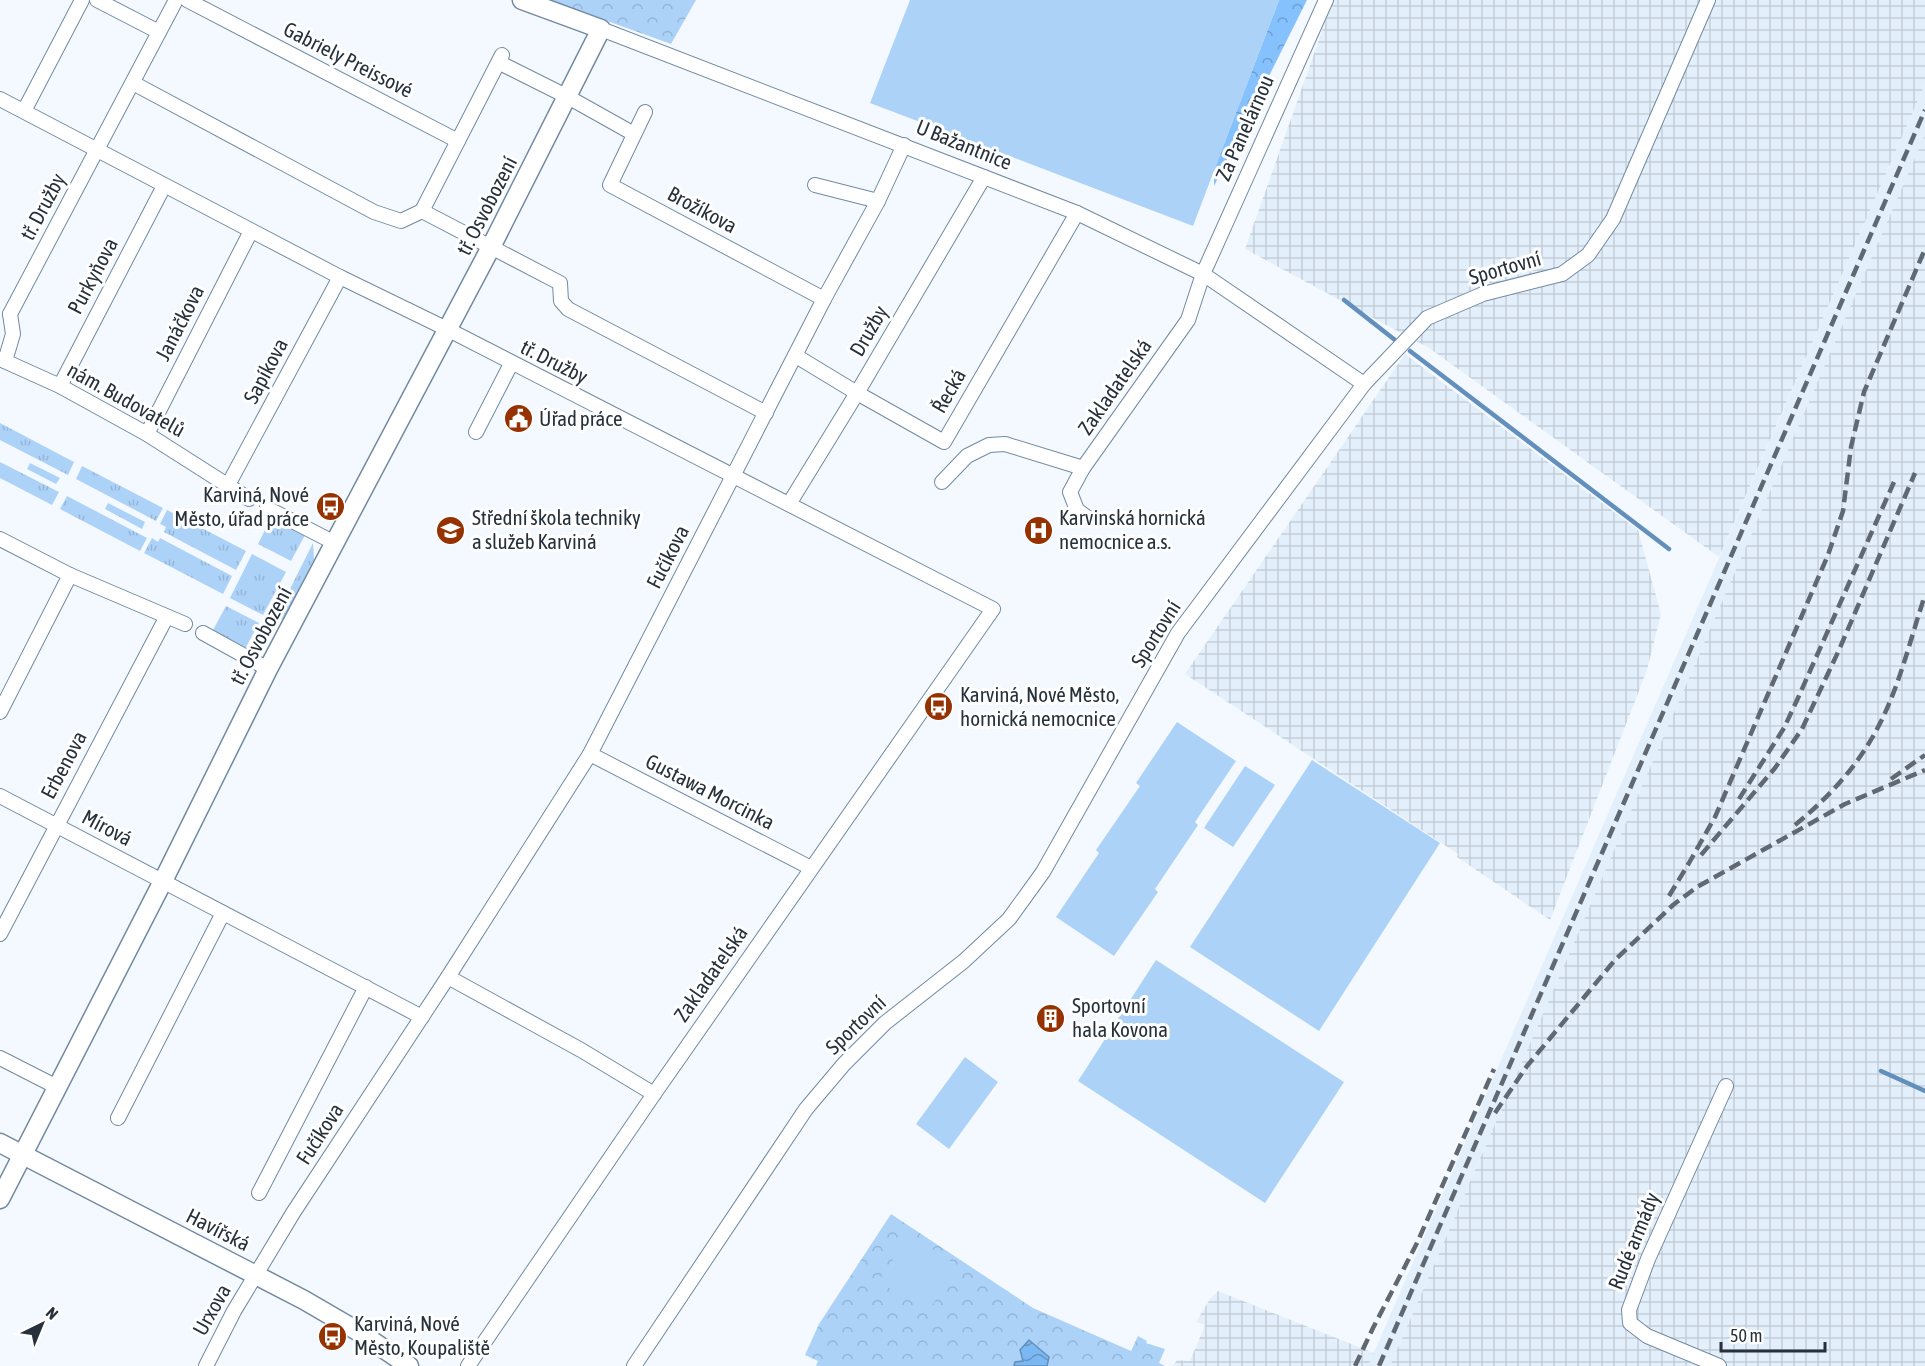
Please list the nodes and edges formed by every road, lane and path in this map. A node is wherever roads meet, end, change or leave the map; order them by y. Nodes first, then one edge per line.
1 (82, 0) edge
2 (97, 0) edge
3 (176, 0) edge
4 (187, 0) edge
5 (522, 0) edge
6 (1326, 0) edge
7 (1708, 0) edge
8 (601, 29) junction
9 (159, 32) junction
10 (134, 83) junction
11 (568, 97) junction
12 (0, 99) edge
13 (24, 111) junction
14 (645, 112) dead end
15 (634, 134) junction
16 (458, 141) junction
17 (904, 145) junction
18 (97, 152) junction
19 (984, 177) junction
20 (815, 185) dead end
21 (164, 186) junction
22 (878, 201) junction
23 (422, 211) junction
24 (1077, 213) junction
25 (251, 231) junction
26 (491, 246) junction
27 (1203, 274) junction
28 (340, 277) junction
29 (824, 299) junction
30 (5, 312) edge
31 (447, 329) junction
32 (796, 356) junction
33 (2, 360) edge
34 (511, 364) junction
35 (1364, 384) junction
36 (60, 386) junction
37 (857, 393) junction
38 (766, 413) junction
39 (476, 432) dead end
40 (147, 434) junction
41 (1083, 468) junction
42 (733, 477) junction
43 (942, 482) dead end
44 (228, 485) junction
45 (249, 499) dead end
46 (789, 504) junction
47 (267, 508) dead end
48 (1089, 518) dead end
49 (0, 539) edge
50 (335, 543) junction
51 (70, 575) junction
52 (993, 609) joint
53 (166, 618) junction
54 (185, 624) dead end
55 (203, 633) dead end
56 (268, 669) junction
57 (0, 712) edge
58 (590, 754) junction
59 (0, 796) edge
60 (56, 825) junction
61 (811, 868) junction
62 (163, 880) junction
63 (223, 913) junction
64 (0, 934) edge
65 (448, 977) junction
66 (366, 987) junction
67 (422, 1017) junction
68 (0, 1058) edge
69 (1726, 1086) dead end
70 (57, 1087) junction
71 (654, 1094) junction
72 (118, 1118) dead end
73 (0, 1143) edge
74 (22, 1154) junction
75 (259, 1194) dead end
76 (0, 1199) edge
77 (256, 1275) junction
78 (206, 1366) edge
79 (410, 1366) edge
80 (468, 1366) edge
81 (634, 1366) edge
82 (1719, 1366) edge

1 - 13 street
2 - 9 street
3 - 9 street, tř. Družby
4 - 16 street, Gabriely Preissové
5 - 8 street, U Bažantnice
6 - 27 street, Za Panelárnou
7 - 35 street, Sportovní
8 - 11 street, tř. Osvobození
8 - 17 street, U Bažantnice
9 - 10 street, tř. Družby
10 - 18 street, tř. Družby
10 - 23 street
11 - 15 street
11 - 16 street
11 - 26 street, tř. Osvobození
12 - 13 street, tř. Družby
13 - 18 street, tř. Družby
14 - 15 street, Brožíkova
15 - 29 street, Brožíkova
16 - 23 street
17 - 19 street, U Bažantnice
17 - 22 street, Fučíkova
18 - 21 street, tř. Družby
18 - 30 street, tř. Družby
19 - 24 street, U Bažantnice
19 - 37 street, Družby
20 - 22 street
21 - 25 street, tř. Družby
21 - 36 street, Purkyňova
22 - 29 street, Fučíkova
23 - 26 street
24 - 27 street, U Bažantnice
24 - 37 street, Řecká
25 - 28 street, tř. Družby
25 - 40 street, Janáčkova
26 - 31 street, tř. Osvobození
26 - 38 street
27 - 35 street, U Bažantnice
27 - 41 street, Zakladatelská
28 - 31 street, tř. Družby
28 - 44 street, Sapíkova
29 - 32 street, Fučíkova
30 - 33 street
31 - 34 street, tř. Družby
31 - 50 street, tř. Osvobození
32 - 37 street, Řecká
32 - 38 street, Fučíkova
33 - 36 street, nám. Budovatelů
34 - 39 street
34 - 42 street, tř. Družby
35 - 81 street, Sportovní
36 - 40 street, nám. Budovatelů
37 - 46 street, Družby
38 - 42 street, Fučíkova
40 - 44 street, nám. Budovatelů
41 - 43 street
41 - 48 street, Zakladatelská
42 - 46 street, tř. Družby
42 - 58 street, Fučíkova
44 - 45 street, nám. Budovatelů
46 - 52 street, tř. Družby
47 - 50 street
49 - 51 street
50 - 56 street, tř. Osvobození
51 - 53 street
51 - 57 street
52 - 61 street, Zakladatelská
53 - 54 street
53 - 60 street, Erbenova
55 - 56 street
56 - 62 street, tř. Osvobození
58 - 61 street, Gustawa Morcinka
58 - 65 street, Fučíkova
59 - 60 street, Mírová
60 - 62 street, Mírová
60 - 64 street, Erbenova
61 - 71 street, Zakladatelská
62 - 63 street
62 - 70 street, tř. Osvobození
63 - 66 street
63 - 72 street
65 - 67 street, Fučíkova
65 - 71 street
66 - 67 street
66 - 75 street, Fučíkova
67 - 77 street, Fučíkova
68 - 70 street
69 - 82 street, Rudé armády
70 - 74 street, tř. Osvobození
71 - 80 street, Zakladatelská
73 - 74 street, Havířská
74 - 76 street, tř. Osvobození
74 - 77 street, Havířská
77 - 78 street, Urxova
77 - 79 street, Havířská

